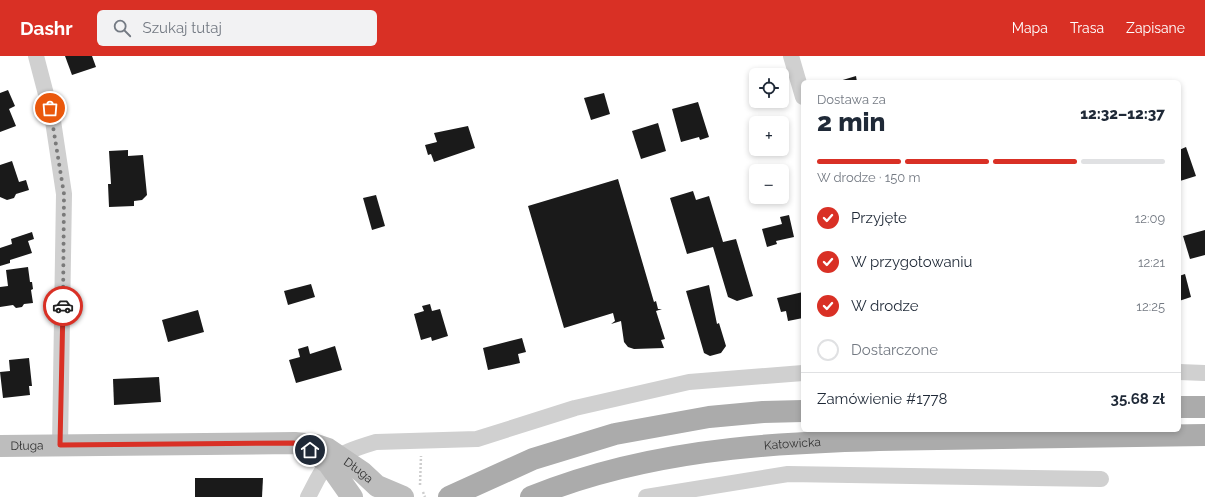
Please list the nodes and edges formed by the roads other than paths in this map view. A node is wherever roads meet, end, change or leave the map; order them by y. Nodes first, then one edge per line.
1 (36, 56) edge
2 (791, 56) edge
3 (801, 90) edge
4 (1181, 372) edge
5 (1205, 373) edge
6 (801, 374) edge
7 (1181, 407) edge
8 (1205, 407) edge
9 (801, 411) edge
10 (1205, 435) edge
11 (60, 445) junction
12 (0, 446) edge
13 (338, 473) edge
14 (1101, 479) dead end
15 (379, 492) edge
16 (308, 497) edge
17 (352, 497) edge
18 (403, 497) edge
19 (449, 497) edge
20 (531, 497) edge
21 (646, 497) edge

1 - 11 street
2 - 3 street
4 - 5 street
6 - 13 street
7 - 8 main road
9 - 19 main road
10 - 20 main road, Katowicka
11 - 12 street, Długa
11 - 13 street, Długa
13 - 15 street, Długa
13 - 16 street
13 - 17 street, Długa
14 - 21 street
15 - 18 street, Długa

